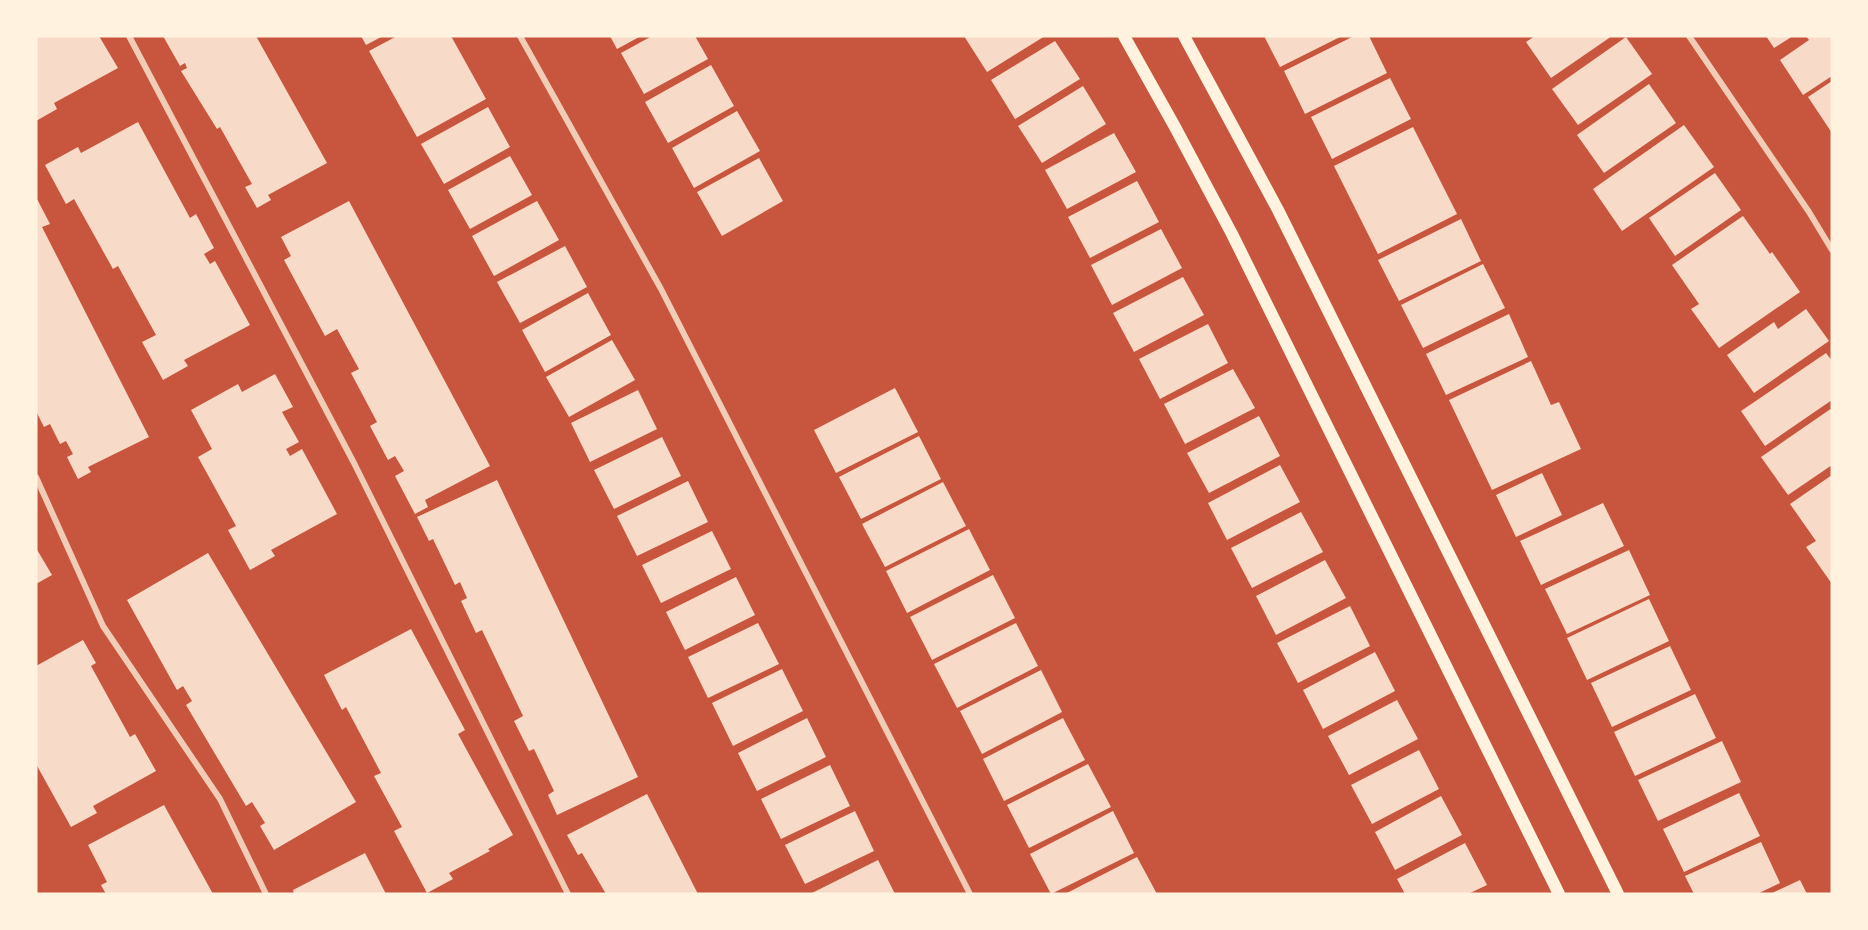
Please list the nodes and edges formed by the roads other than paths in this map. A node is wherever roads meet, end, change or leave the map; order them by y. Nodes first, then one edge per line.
1 (129, 36) edge
2 (520, 36) edge
3 (1124, 36) edge
4 (1184, 36) edge
5 (1689, 36) edge
6 (1832, 250) edge
7 (36, 477) edge
8 (266, 894) edge
9 (568, 894) edge
10 (970, 894) edge
11 (1559, 894) edge
12 (1618, 894) edge

1 - 9 street
2 - 10 street
3 - 11 main road
4 - 12 main road
5 - 6 street
7 - 8 street

